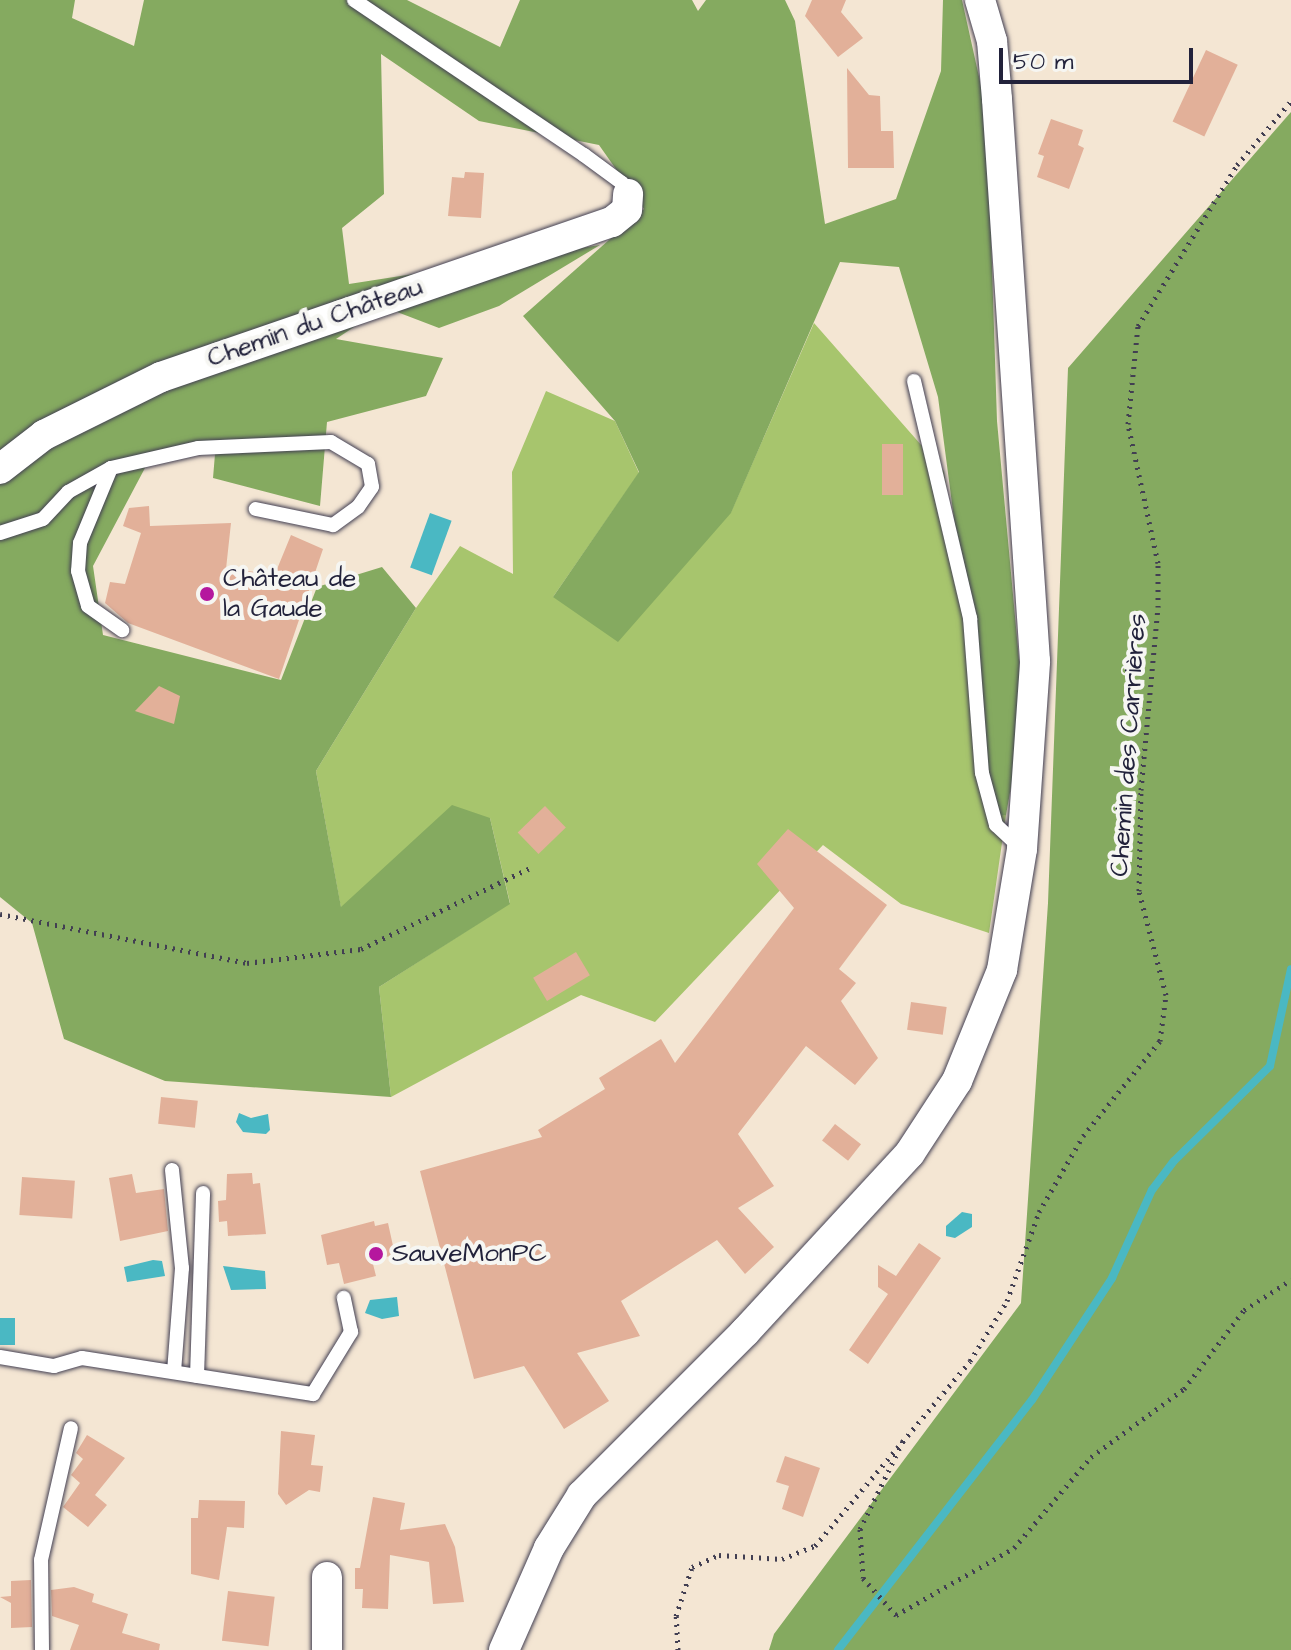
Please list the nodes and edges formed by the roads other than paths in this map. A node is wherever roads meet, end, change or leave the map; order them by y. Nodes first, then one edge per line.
1 (354, 0) edge
2 (980, 0) edge
3 (628, 194) joint
4 (914, 381) dead end
5 (111, 468) junction
6 (0, 469) edge
7 (256, 509) dead end
8 (0, 533) edge
9 (122, 630) dead end
10 (1022, 849) junction
11 (172, 1170) dead end
12 (203, 1193) dead end
13 (344, 1298) dead end
14 (0, 1357) edge
15 (174, 1372) junction
16 (197, 1376) junction
17 (71, 1428) dead end
18 (327, 1577) dead end
19 (42, 1650) edge
20 (327, 1650) edge
21 (504, 1650) edge

1 - 3 lane
2 - 10 street
3 - 6 street, Chemin du Château
4 - 10 lane
5 - 7 lane
5 - 8 lane
5 - 9 lane
10 - 21 street
11 - 15 lane
12 - 16 lane
13 - 16 lane
14 - 15 lane
15 - 16 lane
17 - 19 lane
18 - 20 street

